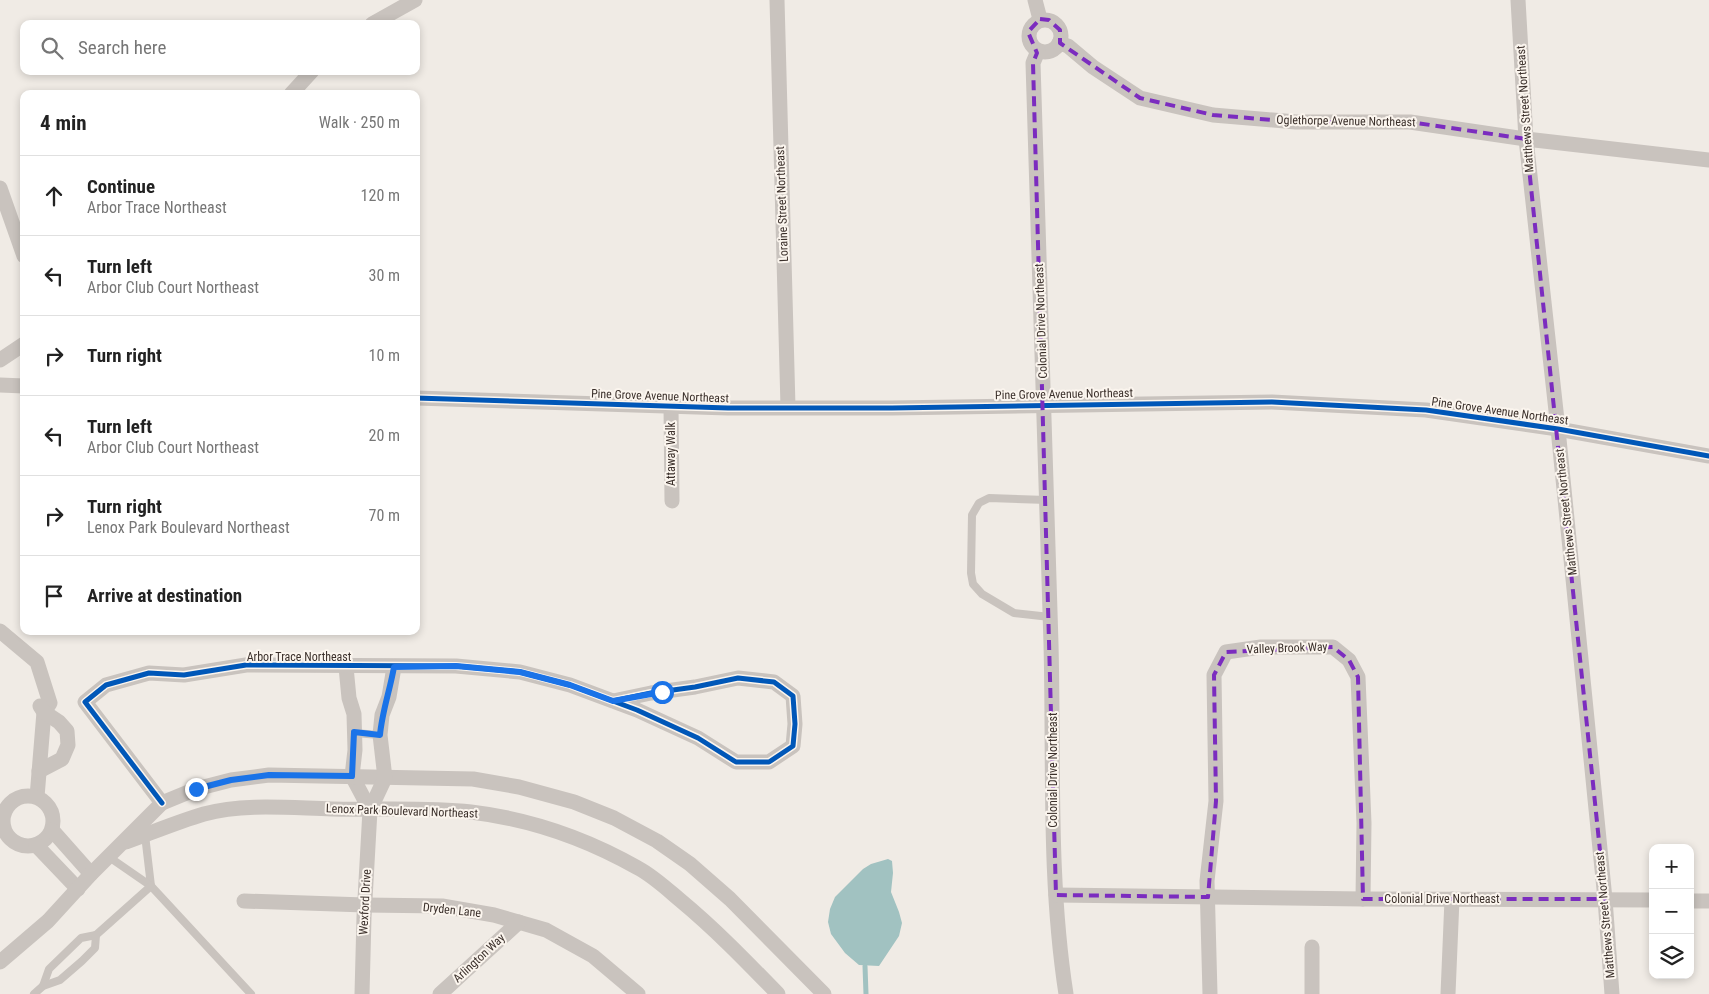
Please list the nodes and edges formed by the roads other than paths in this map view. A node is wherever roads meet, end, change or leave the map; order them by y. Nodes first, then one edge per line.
1 (415, 0) edge
2 (778, 0) edge
3 (1035, 0) edge
4 (1518, 0) edge
5 (1040, 19) junction
6 (379, 20) edge
7 (1060, 42) junction
8 (1038, 51) junction
9 (308, 75) edge
10 (295, 90) edge
11 (1526, 139) junction
12 (1709, 160) edge
13 (0, 188) edge
14 (20, 245) edge
15 (20, 347) edge
16 (0, 360) edge
17 (0, 385) edge
18 (20, 386) edge
19 (420, 398) edge
20 (1043, 404) junction
21 (671, 406) junction
22 (788, 407) junction
23 (1558, 429) junction
24 (1709, 456) edge
25 (1047, 500) junction
26 (672, 501) dead end
27 (1050, 617) junction
28 (0, 632) edge
29 (346, 667) junction
30 (394, 667) junction
31 (613, 701) junction
32 (44, 712) junction
33 (354, 732) junction
34 (380, 735) junction
35 (39, 772) junction
36 (352, 776) junction
37 (385, 778) junction
38 (37, 797) junction
39 (162, 802) junction
40 (370, 810) junction
41 (1, 823) edge
42 (52, 830) junction
43 (145, 835) junction
44 (122, 843) junction
45 (36, 845) junction
46 (109, 857) junction
47 (91, 874) junction
48 (151, 886) junction
49 (78, 889) junction
50 (1056, 895) junction
51 (1208, 897) junction
52 (1363, 900) junction
53 (1452, 900) junction
54 (1605, 900) junction
55 (1649, 900) edge
56 (244, 901) dead end
57 (1694, 901) edge
58 (1709, 901) edge
59 (365, 906) junction
60 (519, 922) junction
61 (96, 935) junction
62 (1312, 947) dead end
63 (0, 962) edge
64 (43, 986) junction
65 (34, 994) edge
66 (251, 994) edge
67 (362, 994) edge
68 (440, 994) edge
69 (638, 994) edge
70 (778, 994) edge
71 (824, 994) edge
72 (1066, 994) edge
73 (1210, 994) edge
74 (1312, 994) edge
75 (1448, 994) edge
76 (1612, 994) edge

1 - 6 street
2 - 22 street, Loraine Street Northeast
3 - 5 street
4 - 11 street, Matthews Street Northeast
5 - 7 street
5 - 8 street
7 - 8 street
7 - 11 street, Oglethorpe Avenue Northeast
8 - 20 street, Colonial Drive Northeast
9 - 10 street
11 - 12 street, Oglethorpe Avenue Northeast
11 - 23 street, Matthews Street Northeast
13 - 14 street
15 - 16 street
17 - 18 street
19 - 21 street, Pine Grove Avenue Northeast
20 - 22 street, Pine Grove Avenue Northeast
20 - 23 street, Pine Grove Avenue Northeast
20 - 25 street, Colonial Drive Northeast
21 - 22 street, Pine Grove Avenue Northeast
21 - 26 street, Attaway Walk
23 - 24 street, Pine Grove Avenue Northeast
23 - 54 street, Matthews Street Northeast
25 - 27 street, Colonial Drive Northeast
25 - 27 lane
27 - 50 street, Colonial Drive Northeast
28 - 32 street
29 - 30 street, Arbor Trace Northeast
29 - 33 street
29 - 39 street, Arbor Trace Northeast
30 - 31 street, Arbor Trace Northeast
30 - 34 street
31 - 31 street, Arbor Trace Northeast
32 - 35 street
32 - 35 street
33 - 34 lane
33 - 36 street
34 - 37 street
35 - 38 street
36 - 37 street, Lenox Park Boulevard Northeast
36 - 39 street, Lenox Park Boulevard Northeast
36 - 40 street
37 - 40 street
37 - 71 street, Lenox Park Boulevard Northeast
38 - 41 street
38 - 42 street
39 - 44 street, Lenox Park Boulevard Northeast
40 - 43 street, Lenox Park Boulevard Northeast
40 - 59 street, Wexford Drive
40 - 70 street, Lenox Park Boulevard Northeast
41 - 45 street
42 - 45 street
42 - 47 street
43 - 44 street, Lenox Park Boulevard Northeast
43 - 48 lane
44 - 46 street, Lenox Park Boulevard Northeast
45 - 49 street
46 - 47 street, Lenox Park Boulevard Northeast
46 - 48 lane
47 - 49 street, Lenox Park Boulevard Northeast
48 - 61 lane
48 - 66 lane
49 - 63 street, Lenox Park Boulevard Northeast
50 - 51 street, Colonial Drive Northeast
50 - 72 street
51 - 52 street, Colonial Drive Northeast
51 - 52 street, Valley Brook Way
51 - 73 street
52 - 53 street, Colonial Drive Northeast
53 - 54 street, Colonial Drive Northeast
53 - 75 street
54 - 55 street, Colonial Drive Northeast
54 - 76 street, Matthews Street Northeast
56 - 59 street, Dryden Lane
57 - 58 street
59 - 60 street, Dryden Lane
59 - 67 street, Wexford Drive
60 - 68 street, Arlington Way
60 - 69 street, Dryden Lane
61 - 64 lane
61 - 64 lane
62 - 74 street
64 - 65 lane

